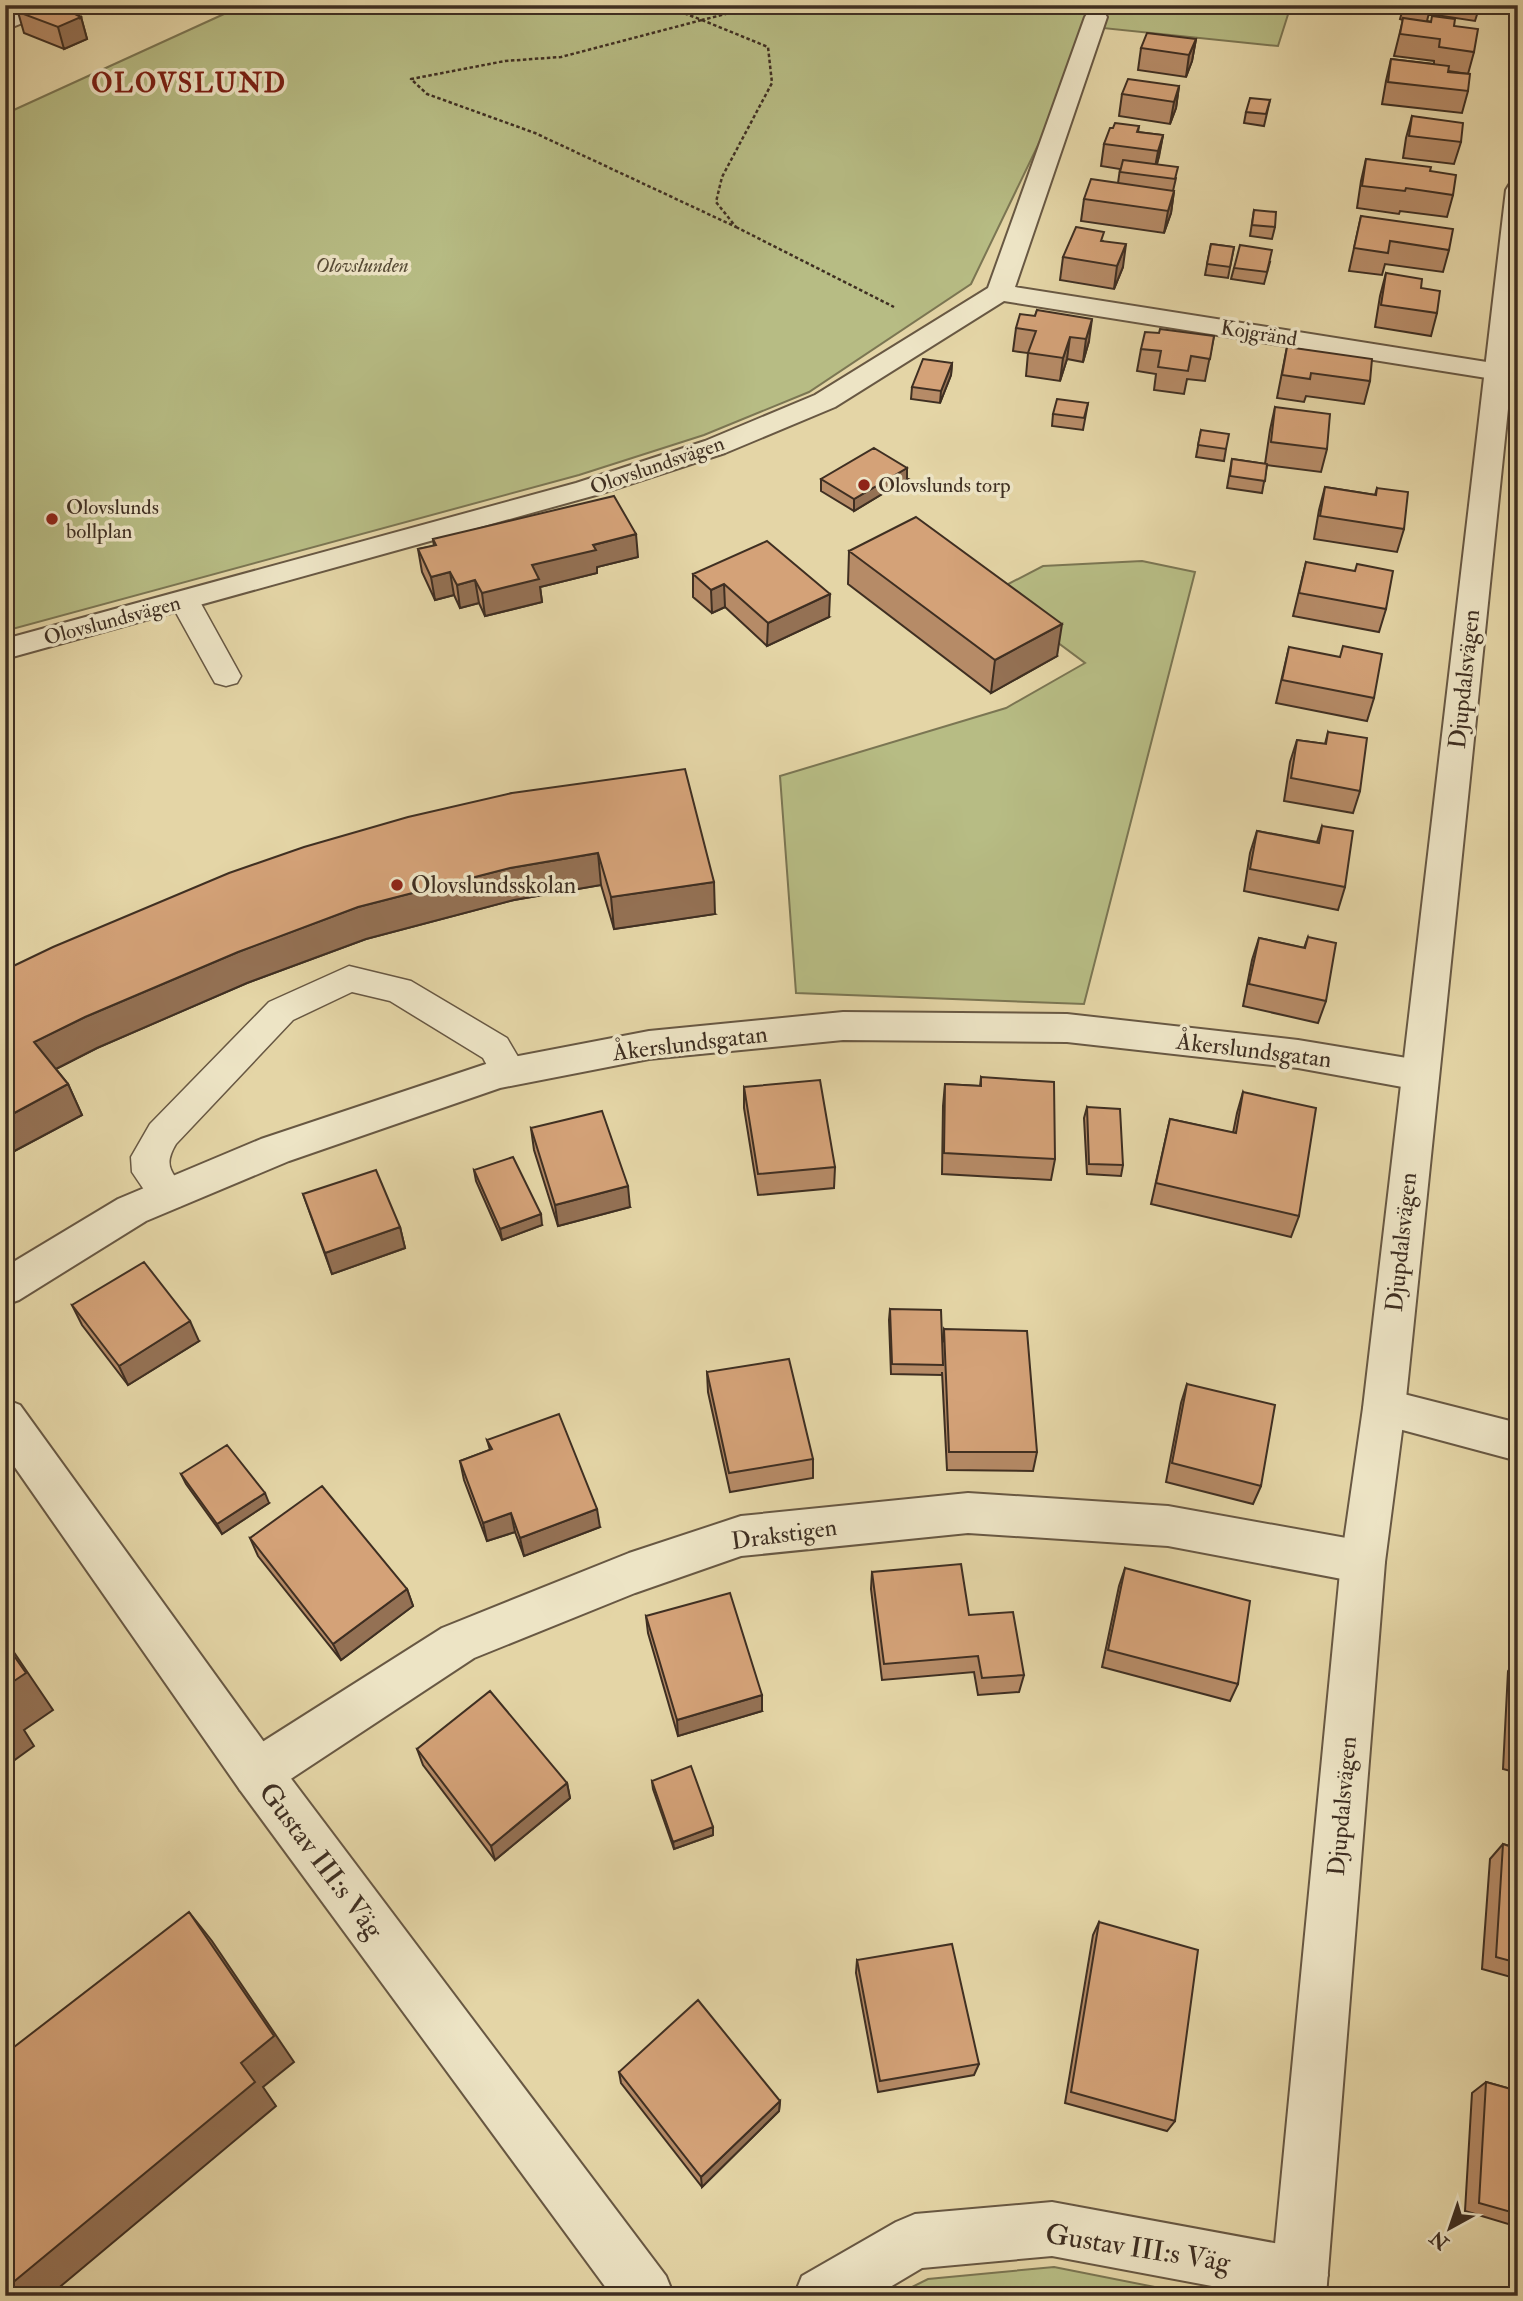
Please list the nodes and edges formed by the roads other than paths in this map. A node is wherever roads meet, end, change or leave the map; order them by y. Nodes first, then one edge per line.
1 (47, 5) edge
2 (1096, 17) dead end
3 (5, 23) edge
4 (1518, 190) edge
5 (1000, 292) junction
6 (1508, 373) edge
7 (184, 600) junction
8 (5, 649) edge
9 (226, 676) dead end
10 (509, 1072) junction
11 (1419, 1075) junction
12 (168, 1195) junction
13 (5, 1288) edge
14 (1384, 1408) junction
15 (5, 1418) edge
16 (1518, 1442) edge
17 (1363, 1562) junction
18 (257, 1773) junction
19 (1300, 2285) edge
20 (646, 2296) edge
21 (822, 2296) edge

1 - 3 street
2 - 5 street
4 - 6 street, Djupdalsvägen
5 - 6 street, Kojgränd
5 - 7 street, Olovslundsvägen
6 - 11 street, Djupdalsvägen
7 - 8 street, Olovslundsvägen
7 - 9 lane
10 - 11 street, Åkerslundsgatan
10 - 12 street, Åkerslundsgatan
10 - 12 lane
11 - 14 street, Djupdalsvägen
12 - 13 street, Åkerslundsgatan
14 - 16 street
14 - 17 street, Djupdalsvägen
15 - 18 street, Gustav III:s Väg
17 - 18 street, Drakstigen
17 - 19 street, Djupdalsvägen
18 - 20 street, Gustav III:s Väg
19 - 21 street, Gustav III:s Väg

